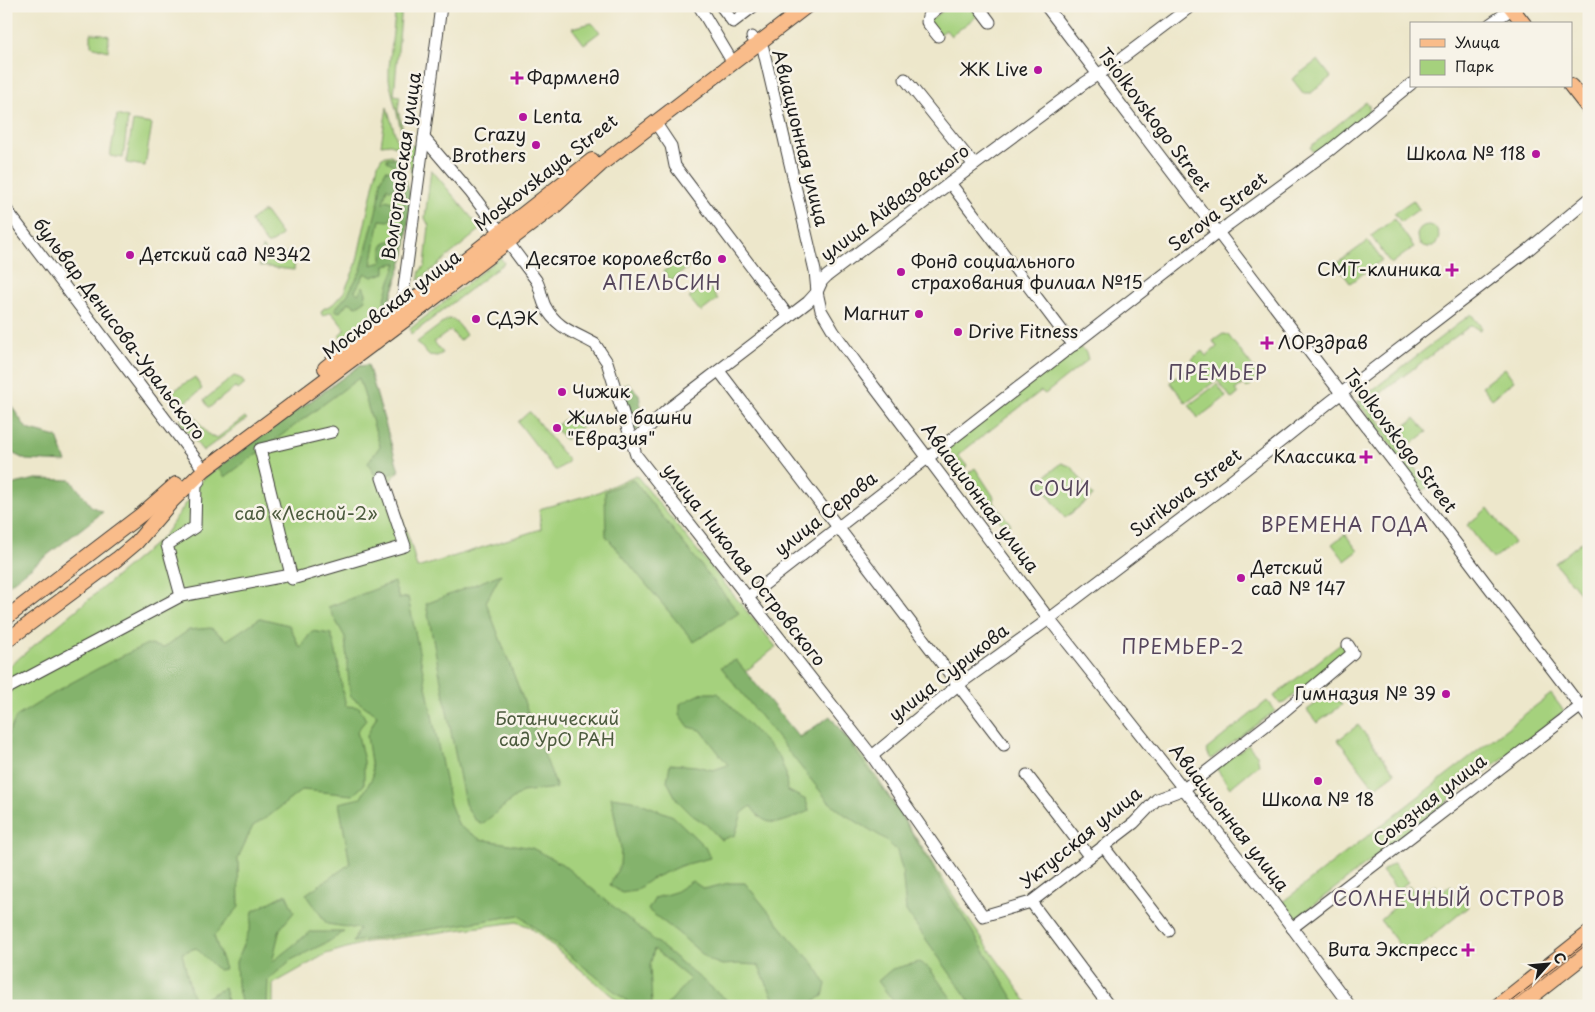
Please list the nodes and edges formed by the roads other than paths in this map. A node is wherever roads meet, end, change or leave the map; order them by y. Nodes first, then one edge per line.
1 (440, 6) edge
2 (699, 6) edge
3 (721, 6) edge
4 (754, 6) edge
5 (793, 6) edge
6 (807, 6) edge
7 (940, 6) edge
8 (978, 6) edge
9 (1046, 6) edge
10 (1191, 6) edge
11 (1513, 7) edge
12 (990, 22) dead end
13 (1493, 22) edge
14 (1523, 22) edge
15 (938, 36) dead end
16 (755, 41) junction
17 (730, 59) junction
18 (1098, 74) junction
19 (905, 79) dead end
20 (1410, 85) edge
21 (1572, 87) edge
22 (1589, 109) edge
23 (655, 122) junction
24 (424, 138) junction
25 (974, 165) junction
26 (950, 183) junction
27 (1589, 199) edge
28 (6, 209) edge
29 (1218, 233) junction
30 (504, 237) junction
31 (817, 292) junction
32 (790, 317) junction
33 (394, 321) junction
34 (1074, 345) junction
35 (719, 371) junction
36 (1342, 394) junction
37 (332, 432) dead end
38 (631, 438) junction
39 (927, 458) junction
40 (200, 470) junction
41 (382, 478) dead end
42 (837, 528) junction
43 (291, 575) junction
44 (181, 596) junction
45 (747, 598) junction
46 (6, 618) edge
47 (1049, 618) junction
48 (6, 641) edge
49 (1348, 645) dead end
50 (958, 684) junction
51 (6, 689) edge
52 (1585, 704) edge
53 (1589, 718) edge
54 (1004, 745) dead end
55 (872, 756) junction
56 (1026, 774) dead end
57 (1184, 789) junction
58 (1103, 846) junction
59 (1089, 856) junction
60 (1032, 902) junction
61 (983, 916) joint
62 (1292, 928) junction
63 (1169, 931) dead end
64 (1589, 933) edge
65 (1589, 952) edge
66 (1109, 1006) edge
67 (1350, 1006) edge
68 (1497, 1006) edge
69 (1520, 1006) edge

1 - 24 street, Волгоградская улица
2 - 17 street
3 - 4 street
5 - 16 main road, Moskovskaya Street
6 - 16 main road
7 - 15 street
8 - 12 street
9 - 18 street, Tsiolkovskogo Street
10 - 18 street, улица Айвазовского
11 - 13 street
11 - 14 main road
16 - 17 main road, Moskovskaya Street
16 - 31 street, Авиационная улица
17 - 23 main road
17 - 30 main road, Moskovskaya Street
18 - 25 street, улица Айвазовского
18 - 29 street, Tsiolkovskogo Street
19 - 25 street
20 - 29 street, Serova Street
21 - 22 main road
23 - 30 main road
23 - 32 street
24 - 30 street, улица Николая Островского
24 - 33 street, Волгоградская улица
25 - 26 street, улица Айвазовского
26 - 31 street, улица Айвазовского
26 - 34 street
27 - 36 street
28 - 40 street, бульвар Денисова-Уральского
29 - 34 street, Serova Street
29 - 36 street, Tsiolkovskogo Street
30 - 33 main road, Moskovskaya Street
30 - 38 street, улица Николая Островского
31 - 32 street, улица Айвазовского
31 - 39 street, Авиационная улица
32 - 35 street, улица Айвазовского
33 - 40 main road, Moskovskaya Street
34 - 39 street, Serova Street
35 - 38 street, улица Айвазовского
35 - 42 street
36 - 47 street, Surikova Street
36 - 52 street, Tsiolkovskogo Street
37 - 43 street
38 - 45 street, улица Николая Островского
39 - 42 street, улица Серова
39 - 47 street, Авиационная улица
40 - 44 street
40 - 46 main road, Moskovskaya Street
40 - 48 main road
41 - 43 street
42 - 45 street, улица Серова
42 - 50 street
43 - 44 street
44 - 51 street
45 - 55 street, улица Николая Островского
47 - 50 street, улица Сурикова
47 - 57 street, Авиационная улица
49 - 57 street, Уктусская улица
50 - 54 street
50 - 55 street, улица Сурикова
52 - 53 street, Tsiolkovskogo Street
52 - 62 street, Союзная улица
55 - 61 street, улица Николая Островского
56 - 59 street
57 - 58 street, Уктусская улица
57 - 62 street, Авиационная улица
58 - 59 street, Уктусская улица
58 - 63 street
59 - 60 street, Уктусская улица
60 - 61 street, Уктусская улица
60 - 66 street
62 - 67 street, Авиационная улица
64 - 68 main road
65 - 69 main road

